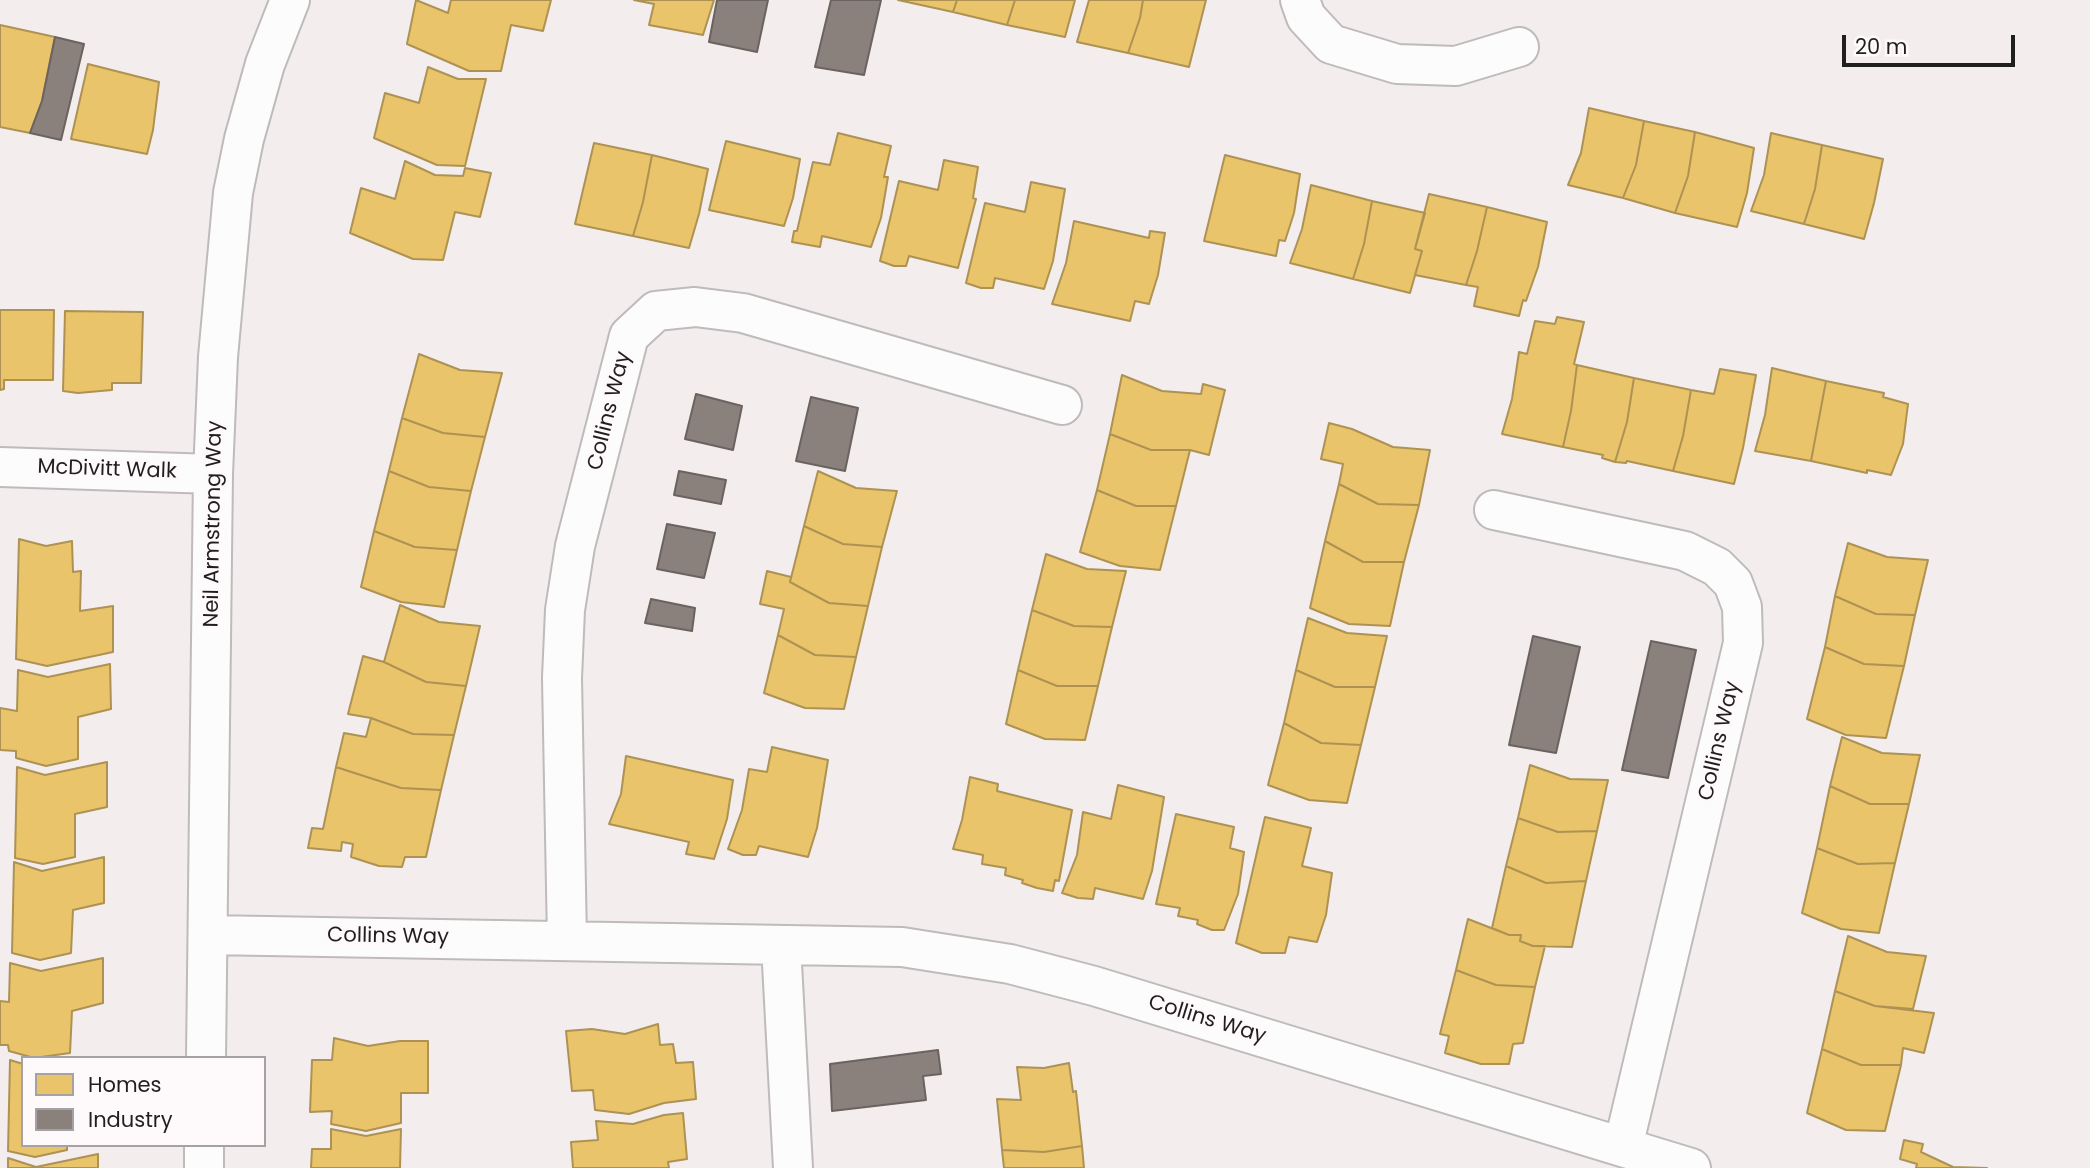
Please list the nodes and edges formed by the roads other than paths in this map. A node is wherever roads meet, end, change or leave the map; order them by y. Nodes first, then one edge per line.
1 (1300, 0) edge
2 (285, 1) edge
3 (1519, 47) dead end
4 (1062, 405) dead end
5 (0, 467) edge
6 (213, 474) junction
7 (1494, 510) dead end
8 (209, 934) junction
9 (567, 940) junction
10 (781, 945) junction
11 (206, 1056) edge
12 (204, 1147) edge
13 (1623, 1147) junction
14 (204, 1168) edge
15 (793, 1168) edge
16 (1691, 1168) edge

1 - 3 street
2 - 6 street, Neil Armstrong Way
4 - 9 street, Collins Way
5 - 6 street, McDivitt Walk
6 - 8 street, Neil Armstrong Way
7 - 13 street, Collins Way
8 - 9 street, Collins Way
8 - 11 street, Neil Armstrong Way
9 - 10 street, Collins Way
10 - 13 street, Collins Way
10 - 15 street
12 - 14 street
13 - 16 street, Collins Way

